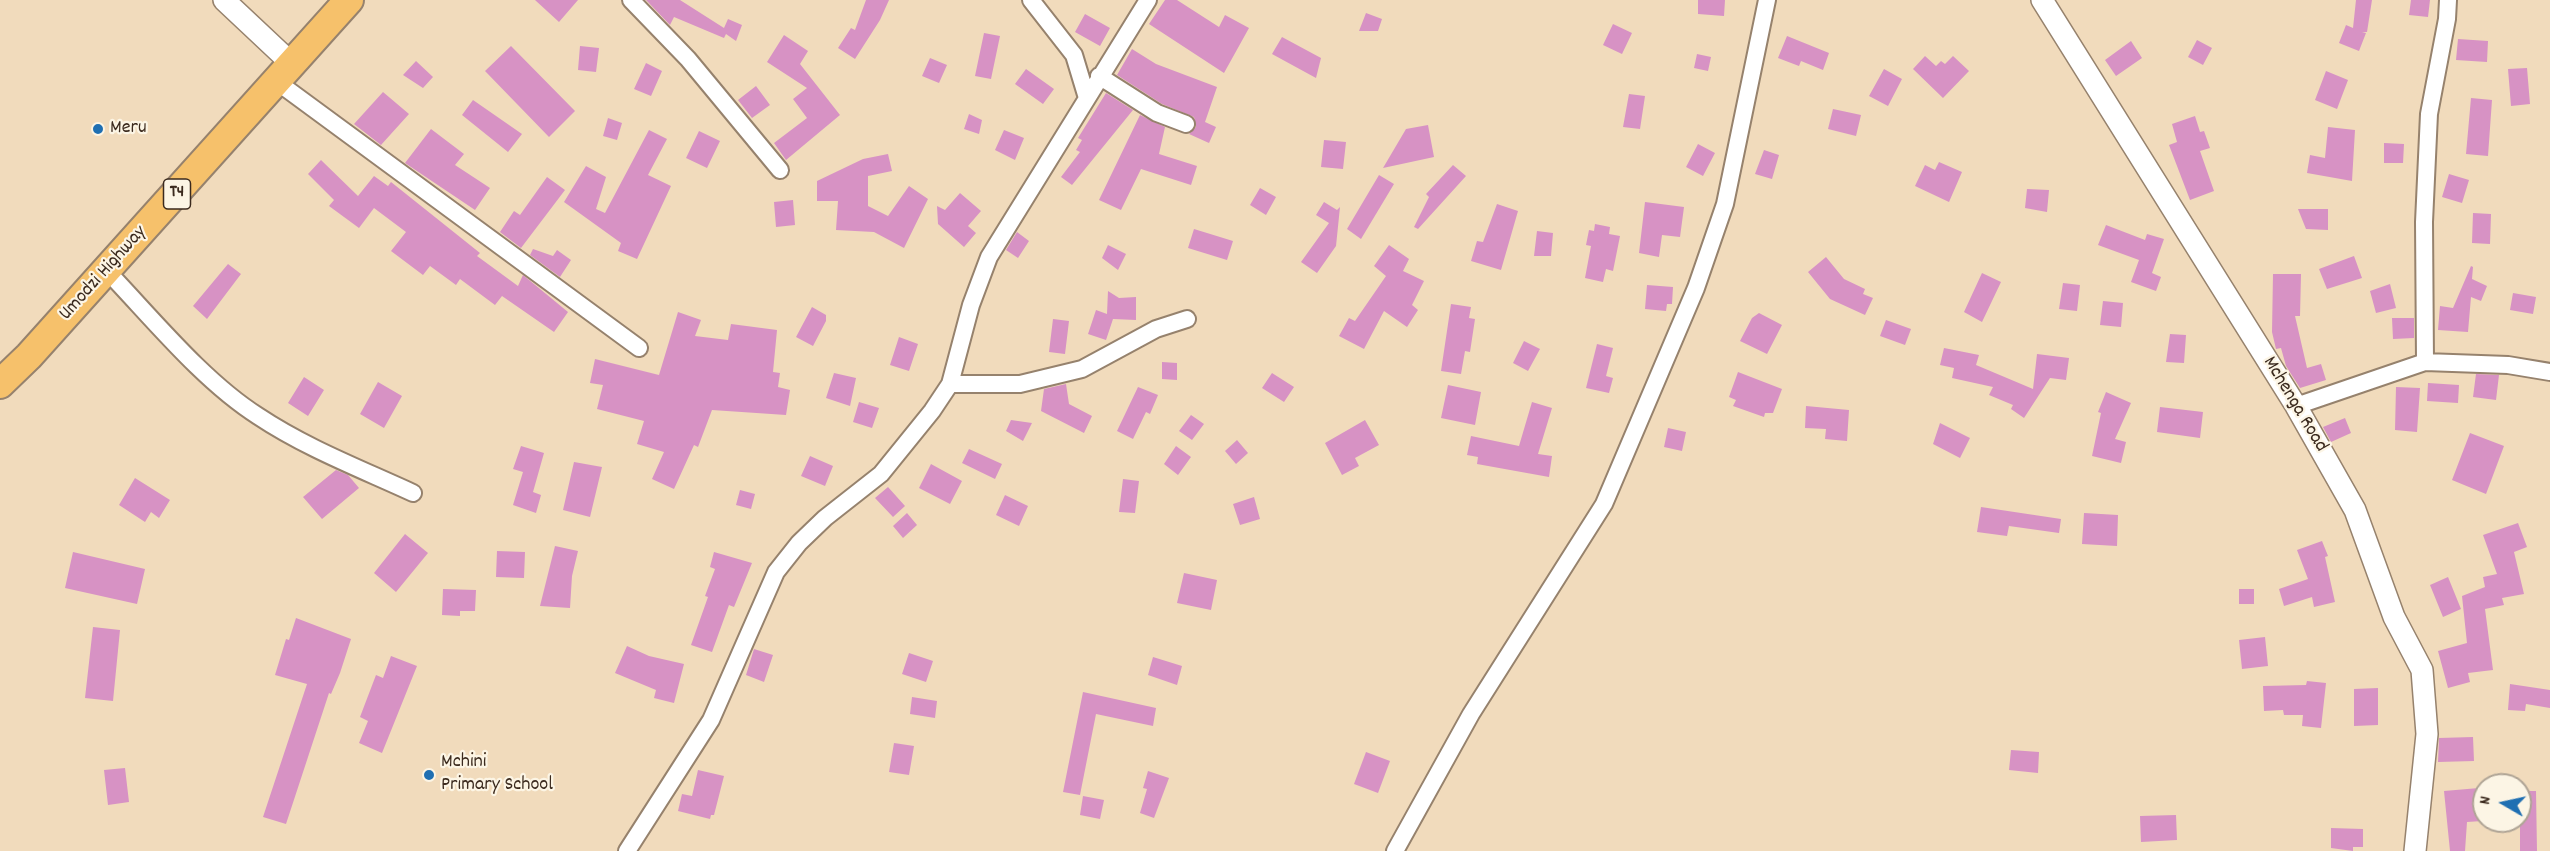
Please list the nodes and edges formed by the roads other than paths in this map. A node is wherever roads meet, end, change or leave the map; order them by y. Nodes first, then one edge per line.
1 (224, 0) edge
2 (349, 0) edge
3 (631, 0) edge
4 (1031, 0) edge
5 (1148, 0) edge
6 (1767, 0) edge
7 (2042, 0) edge
8 (2448, 0) edge
9 (284, 72) junction
10 (1099, 76) junction
11 (1087, 98) junction
12 (1186, 124) dead end
13 (780, 170) dead end
14 (107, 271) junction
15 (1187, 319) dead end
16 (639, 348) dead end
17 (2425, 362) junction
18 (2550, 372) edge
19 (0, 384) edge
20 (950, 384) junction
21 (2296, 406) junction
22 (413, 493) dead end
23 (627, 851) edge
24 (1395, 851) edge
25 (2415, 851) edge

1 - 9 street
2 - 9 highway, Umodzi Highway / T4
3 - 13 street
4 - 11 street
5 - 10 street
6 - 24 street
7 - 21 street, Mchenga Road
8 - 17 street
9 - 14 highway, Umodzi Highway / T4
9 - 16 street
10 - 11 street
10 - 12 street
11 - 20 street
14 - 19 highway, Umodzi Highway / T4
14 - 22 street
15 - 20 street
17 - 18 street
17 - 21 street
20 - 23 street
21 - 25 street, Mchenga Road

